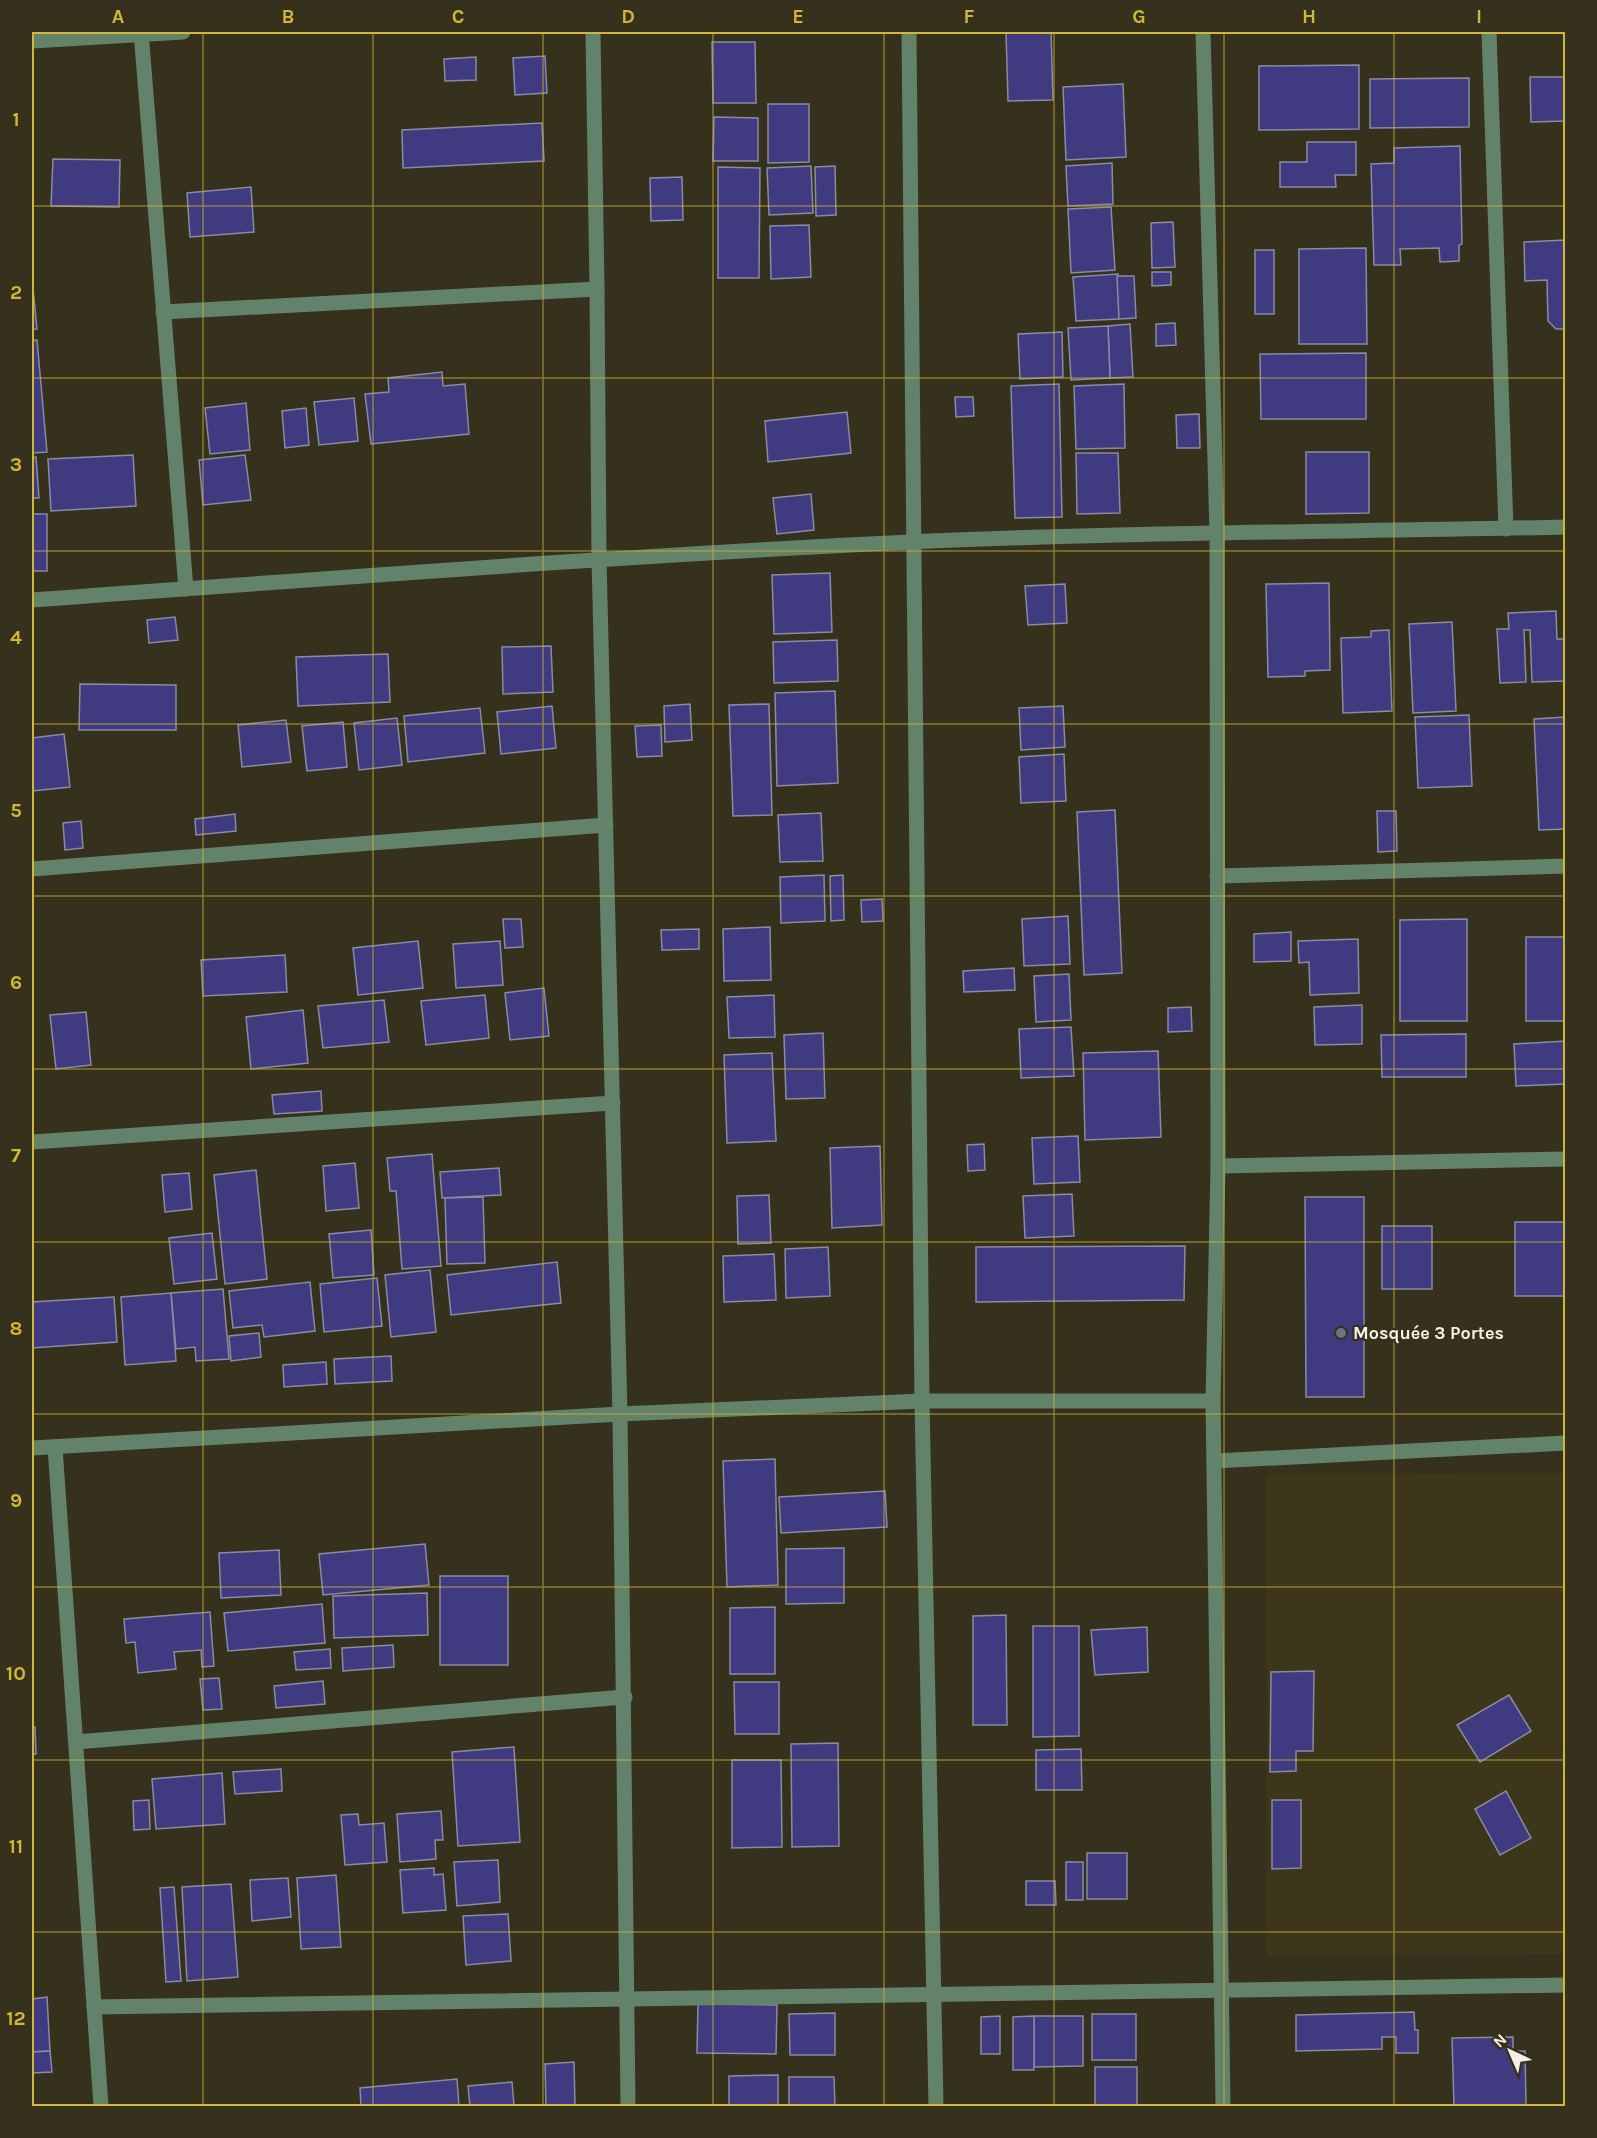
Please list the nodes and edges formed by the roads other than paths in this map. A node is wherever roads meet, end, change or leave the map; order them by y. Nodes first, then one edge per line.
1 (183, 32) edge
2 (592, 32) edge
3 (909, 32) edge
4 (1203, 32) edge
5 (1489, 32) edge
6 (141, 33) edge
7 (32, 41) edge
8 (597, 289) junction
9 (163, 312) junction
10 (1566, 527) edge
11 (1506, 528) junction
12 (1217, 533) junction
13 (912, 542) junction
14 (599, 559) junction
15 (186, 589) junction
16 (32, 600) edge
17 (606, 825) junction
18 (1566, 866) edge
19 (32, 869) edge
20 (1217, 876) junction
21 (613, 1102) junction
22 (32, 1142) edge
23 (1566, 1159) edge
24 (1218, 1166) junction
25 (922, 1401) junction
26 (1214, 1401) junction
27 (620, 1414) junction
28 (1566, 1443) edge
29 (55, 1447) junction
30 (32, 1448) edge
31 (1214, 1461) junction
32 (625, 1697) junction
33 (76, 1742) junction
34 (1566, 1985) edge
35 (1222, 1990) junction
36 (934, 1994) junction
37 (628, 1999) junction
38 (94, 2007) junction
39 (101, 2106) edge
40 (628, 2106) edge
41 (936, 2106) edge
42 (1223, 2106) edge

1 - 6 street
2 - 8 street
3 - 13 street
4 - 12 street
5 - 11 street
6 - 7 street
6 - 9 street
8 - 9 street
8 - 14 street
9 - 15 street
10 - 11 street
11 - 12 street
12 - 13 street
12 - 20 street
13 - 14 street
13 - 25 street
14 - 15 street
14 - 17 street
15 - 16 street
17 - 19 street
17 - 21 street
18 - 20 street
20 - 24 street
21 - 22 street
21 - 27 street
23 - 24 street
24 - 26 street
25 - 26 street
25 - 27 street
25 - 36 street
26 - 31 street
27 - 29 street
27 - 32 street
28 - 31 street
29 - 30 street
29 - 33 street
31 - 35 street
32 - 33 street
32 - 37 street
33 - 38 street
34 - 35 street
35 - 36 street
35 - 42 street
36 - 37 street
36 - 41 street
37 - 38 street
37 - 40 street
38 - 39 street

